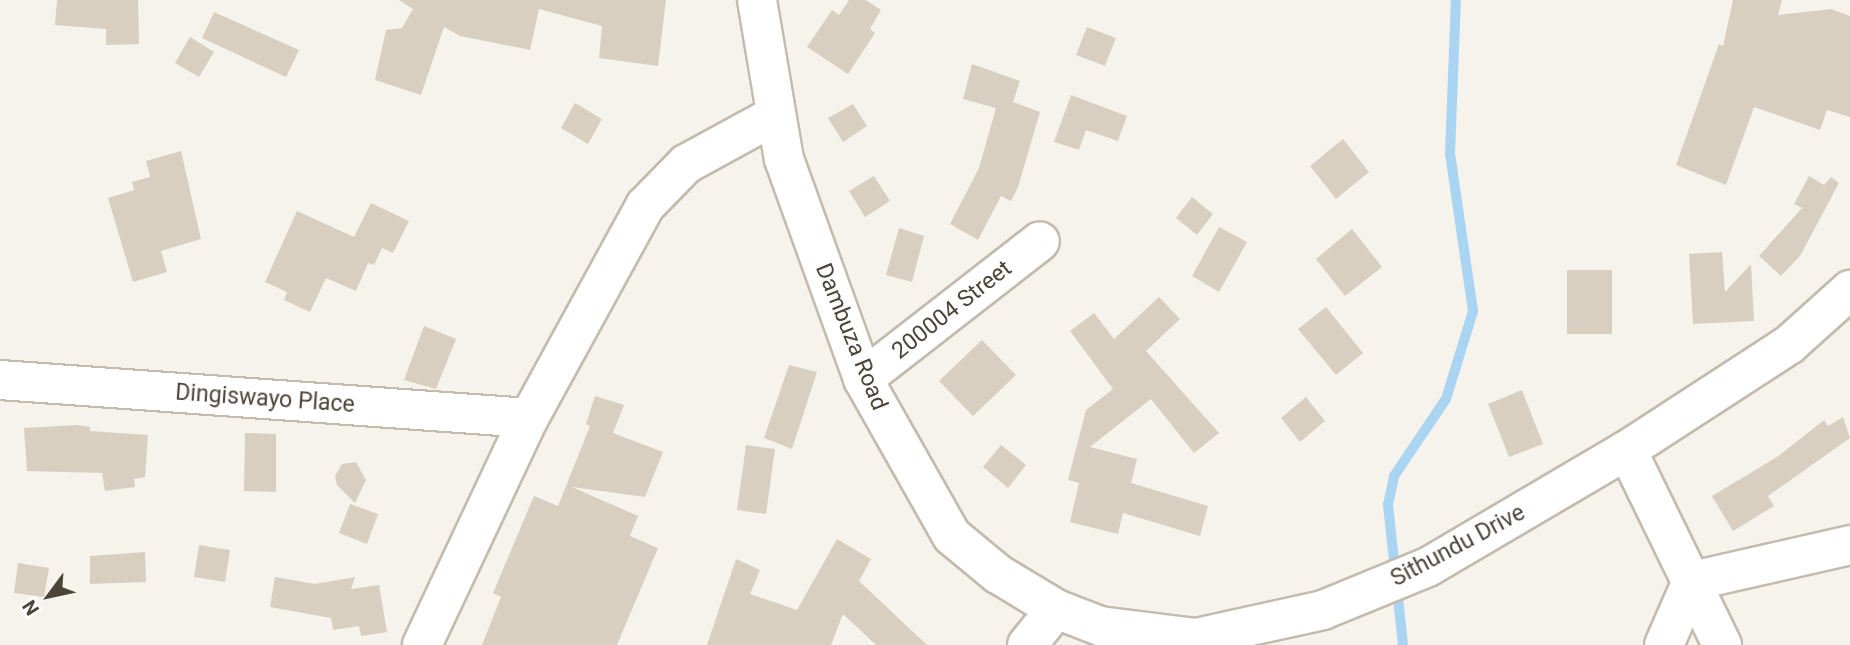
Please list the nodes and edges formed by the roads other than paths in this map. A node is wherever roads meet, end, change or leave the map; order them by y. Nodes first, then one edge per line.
1 (757, 0) edge
2 (776, 115) junction
3 (1040, 241) dead end
4 (1850, 290) edge
5 (863, 379) junction
6 (0, 380) edge
7 (529, 418) junction
8 (1627, 450) junction
9 (1850, 545) edge
10 (1692, 581) junction
11 (1056, 609) junction
12 (422, 645) edge
13 (1027, 645) edge
14 (1664, 645) edge
15 (1722, 645) edge

1 - 2 street, Dambuza Road
2 - 5 street, Dambuza Road
2 - 7 street
3 - 5 street, 200004 Street
4 - 8 street, Sithundu Drive
5 - 11 street, Dambuza Road
6 - 7 street, Dingiswayo Place
7 - 12 street
8 - 10 street
8 - 11 street, Sithundu Drive
9 - 10 street
10 - 14 street
10 - 15 street
11 - 13 street

